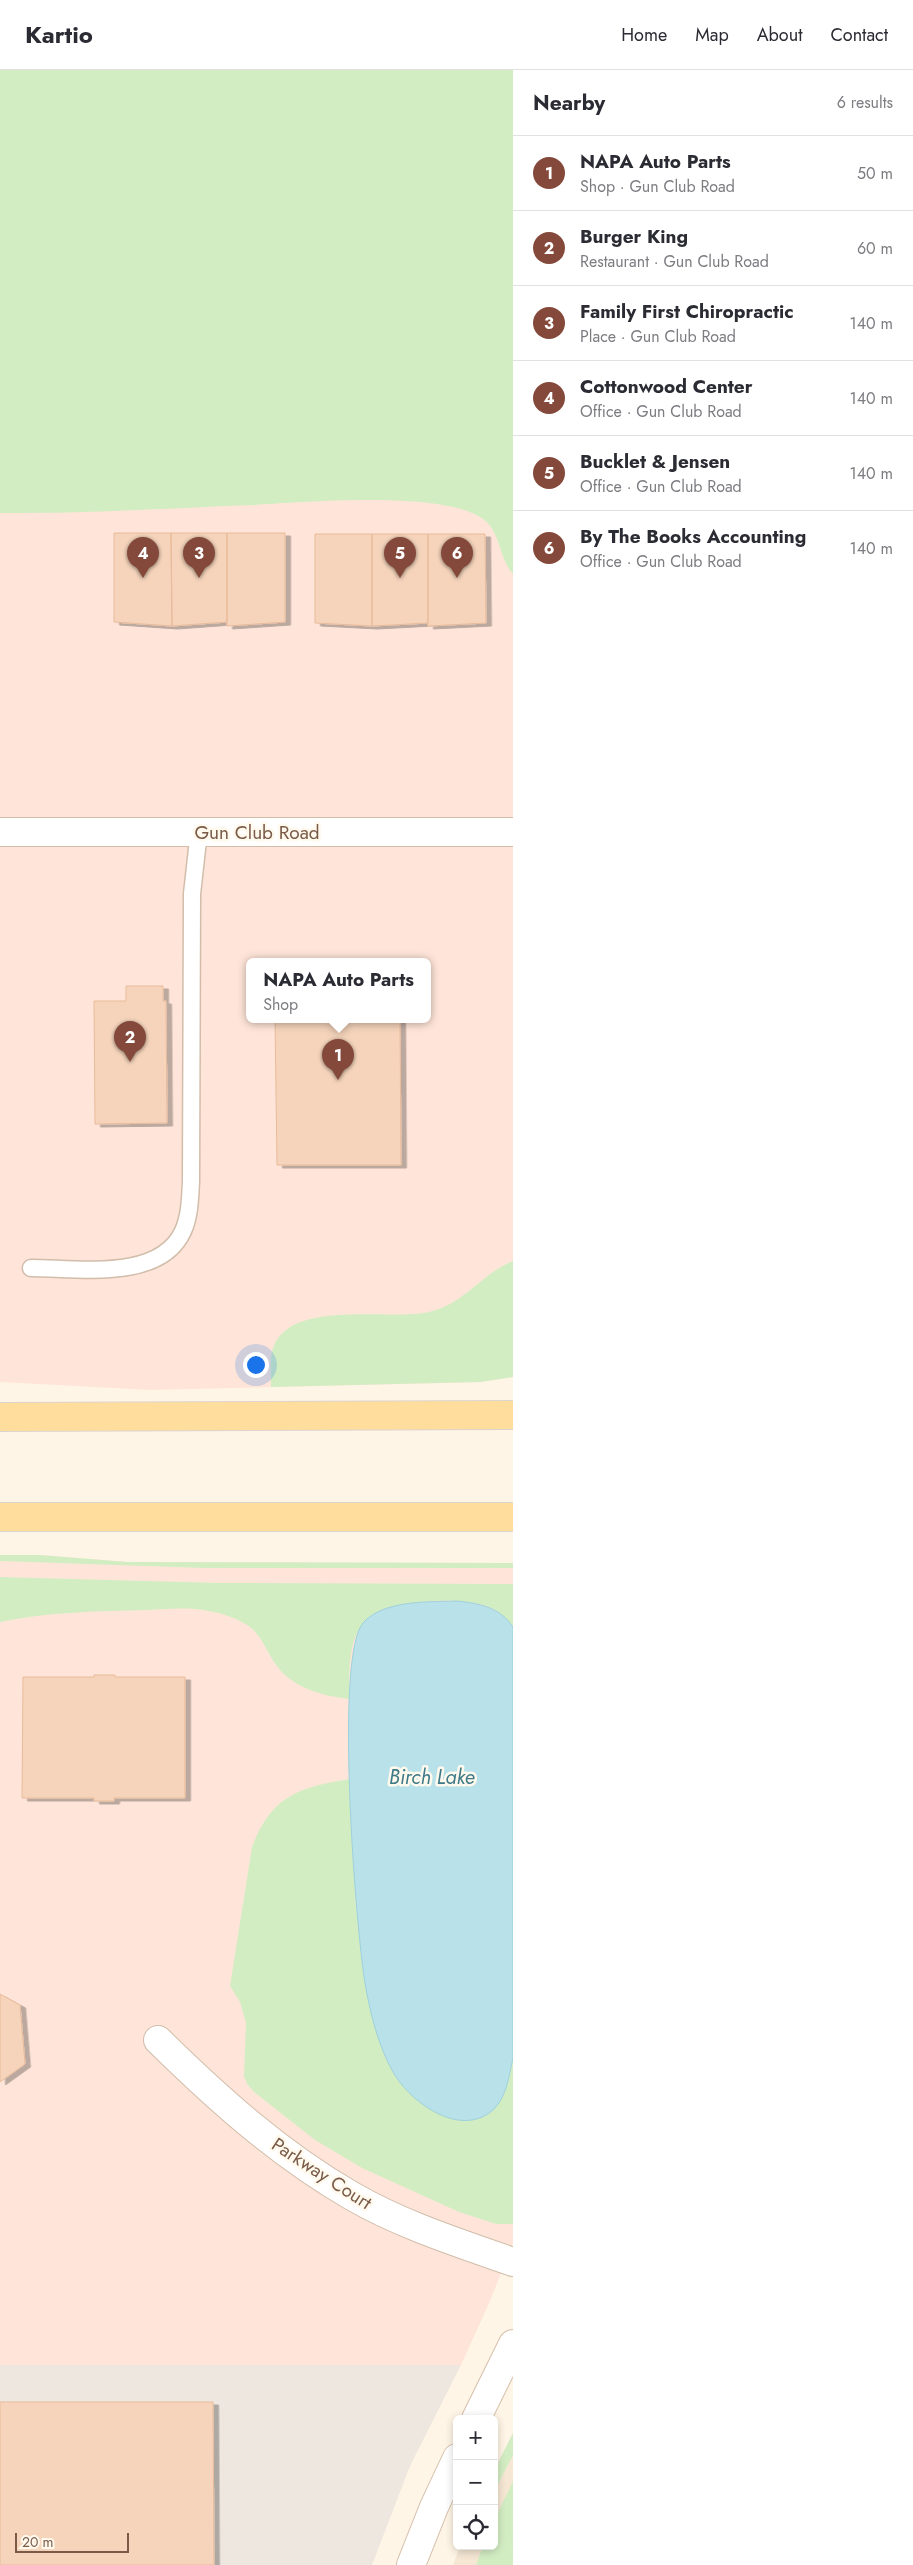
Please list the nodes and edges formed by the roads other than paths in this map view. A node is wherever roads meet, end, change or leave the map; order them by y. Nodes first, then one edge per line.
1 (0, 832) edge
2 (198, 832) junction
3 (513, 832) edge
4 (31, 1268) dead end
5 (513, 1415) edge
6 (0, 1417) edge
7 (0, 1517) edge
8 (513, 1517) edge
9 (158, 2040) dead end
10 (513, 2262) edge
11 (513, 2344) edge
12 (478, 2415) edge
13 (456, 2460) edge
14 (411, 2565) edge

1 - 2 street, Gun Club Road
2 - 3 street, Gun Club Road
2 - 4 lane
5 - 6 main road
7 - 8 main road
9 - 10 street, Parkway Court
11 - 12 street
13 - 14 street

